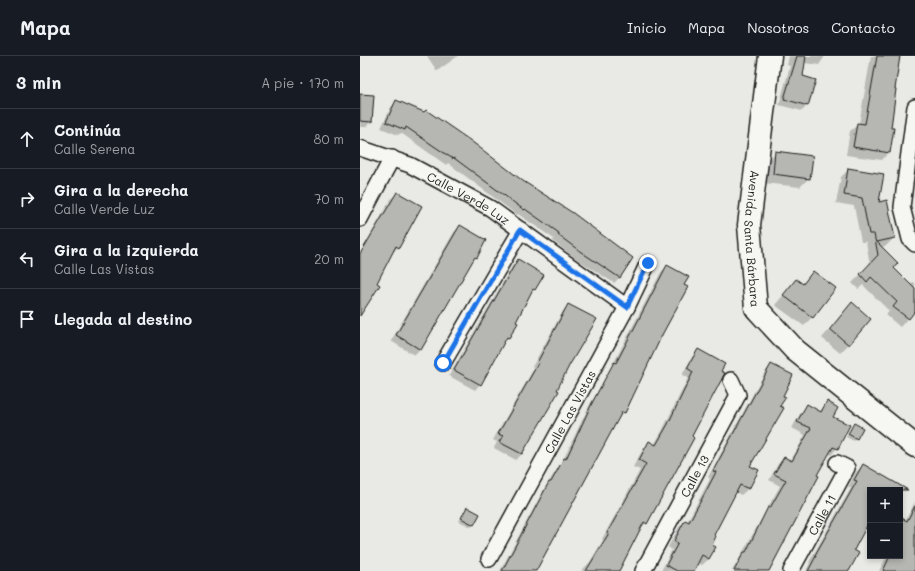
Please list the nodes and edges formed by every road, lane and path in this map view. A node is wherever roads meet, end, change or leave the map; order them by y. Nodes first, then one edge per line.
1 (770, 56) edge
2 (915, 107) edge
3 (360, 148) edge
4 (392, 158) junction
5 (360, 219) edge
6 (520, 230) junction
7 (915, 244) edge
8 (648, 263) dead end
9 (627, 307) junction
10 (443, 363) dead end
11 (731, 380) dead end
12 (915, 446) edge
13 (837, 463) dead end
14 (489, 559) dead end
15 (644, 571) edge
16 (791, 571) edge

1 - 12 street, Avenida Santa Bárbara
2 - 7 street
3 - 4 street, Calle Verde Luz
4 - 5 street
4 - 6 street, Calle Verde Luz
6 - 9 street, Calle Verde Luz
6 - 10 street
8 - 9 street, Calle Las Vistas
9 - 14 street, Calle Las Vistas
11 - 15 street, Calle 13
13 - 16 street, Calle 11

